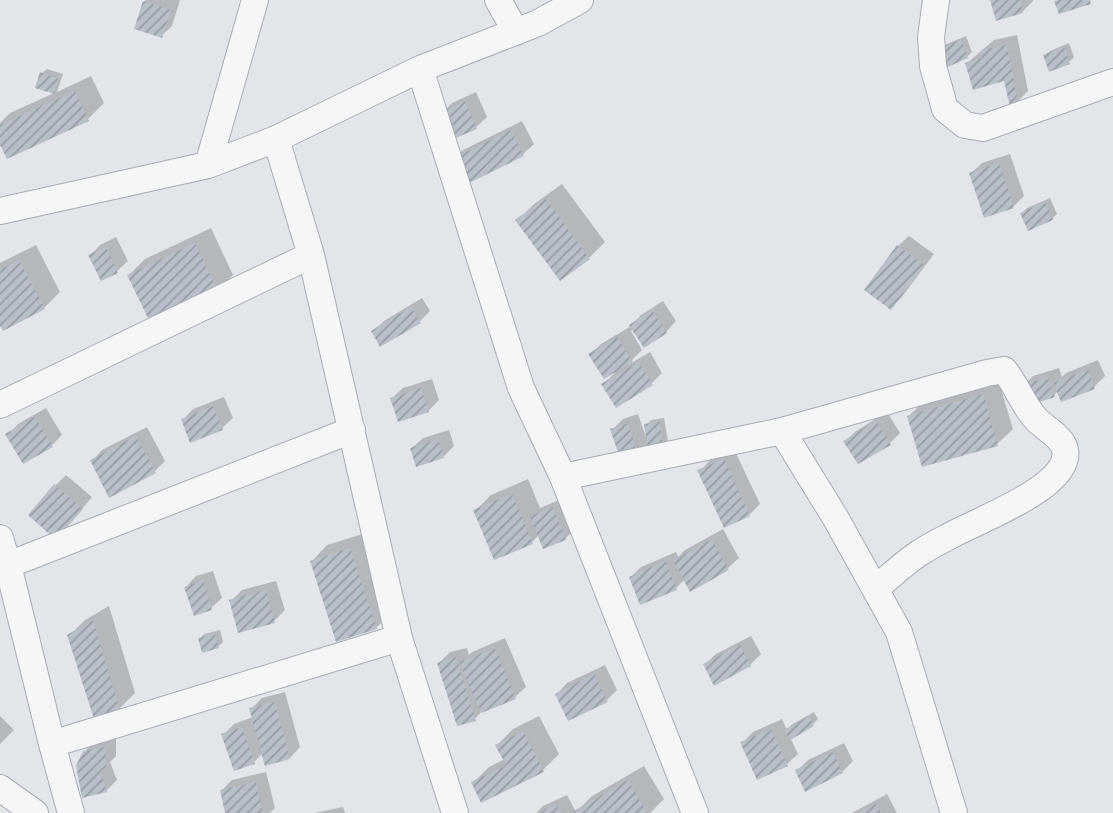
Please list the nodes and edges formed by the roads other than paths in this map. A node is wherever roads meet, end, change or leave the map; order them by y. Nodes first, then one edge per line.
1 (255, 0) edge
2 (498, 0) edge
3 (580, 0) edge
4 (936, 0) edge
5 (516, 32) junction
6 (420, 69) junction
7 (1113, 82) edge
8 (276, 139) junction
9 (208, 165) junction
10 (0, 211) edge
11 (312, 255) junction
12 (0, 405) edge
13 (352, 430) junction
14 (782, 431) junction
15 (563, 477) junction
16 (0, 538) edge
17 (8, 565) junction
18 (876, 588) junction
19 (398, 638) junction
20 (52, 744) junction
21 (0, 788) edge
22 (35, 813) edge
23 (71, 813) edge
24 (455, 813) edge
25 (695, 813) edge
26 (954, 813) edge

1 - 9 street
2 - 5 street
3 - 5 street
4 - 7 street
5 - 6 street
6 - 8 street
6 - 15 street
8 - 9 street
8 - 11 street
9 - 10 street
11 - 12 street
11 - 13 street
13 - 17 street
13 - 19 street
14 - 15 street
14 - 18 street
14 - 18 street
15 - 25 street
16 - 17 street
17 - 20 street
18 - 26 street
19 - 20 street
19 - 24 street
20 - 23 street
21 - 22 street

